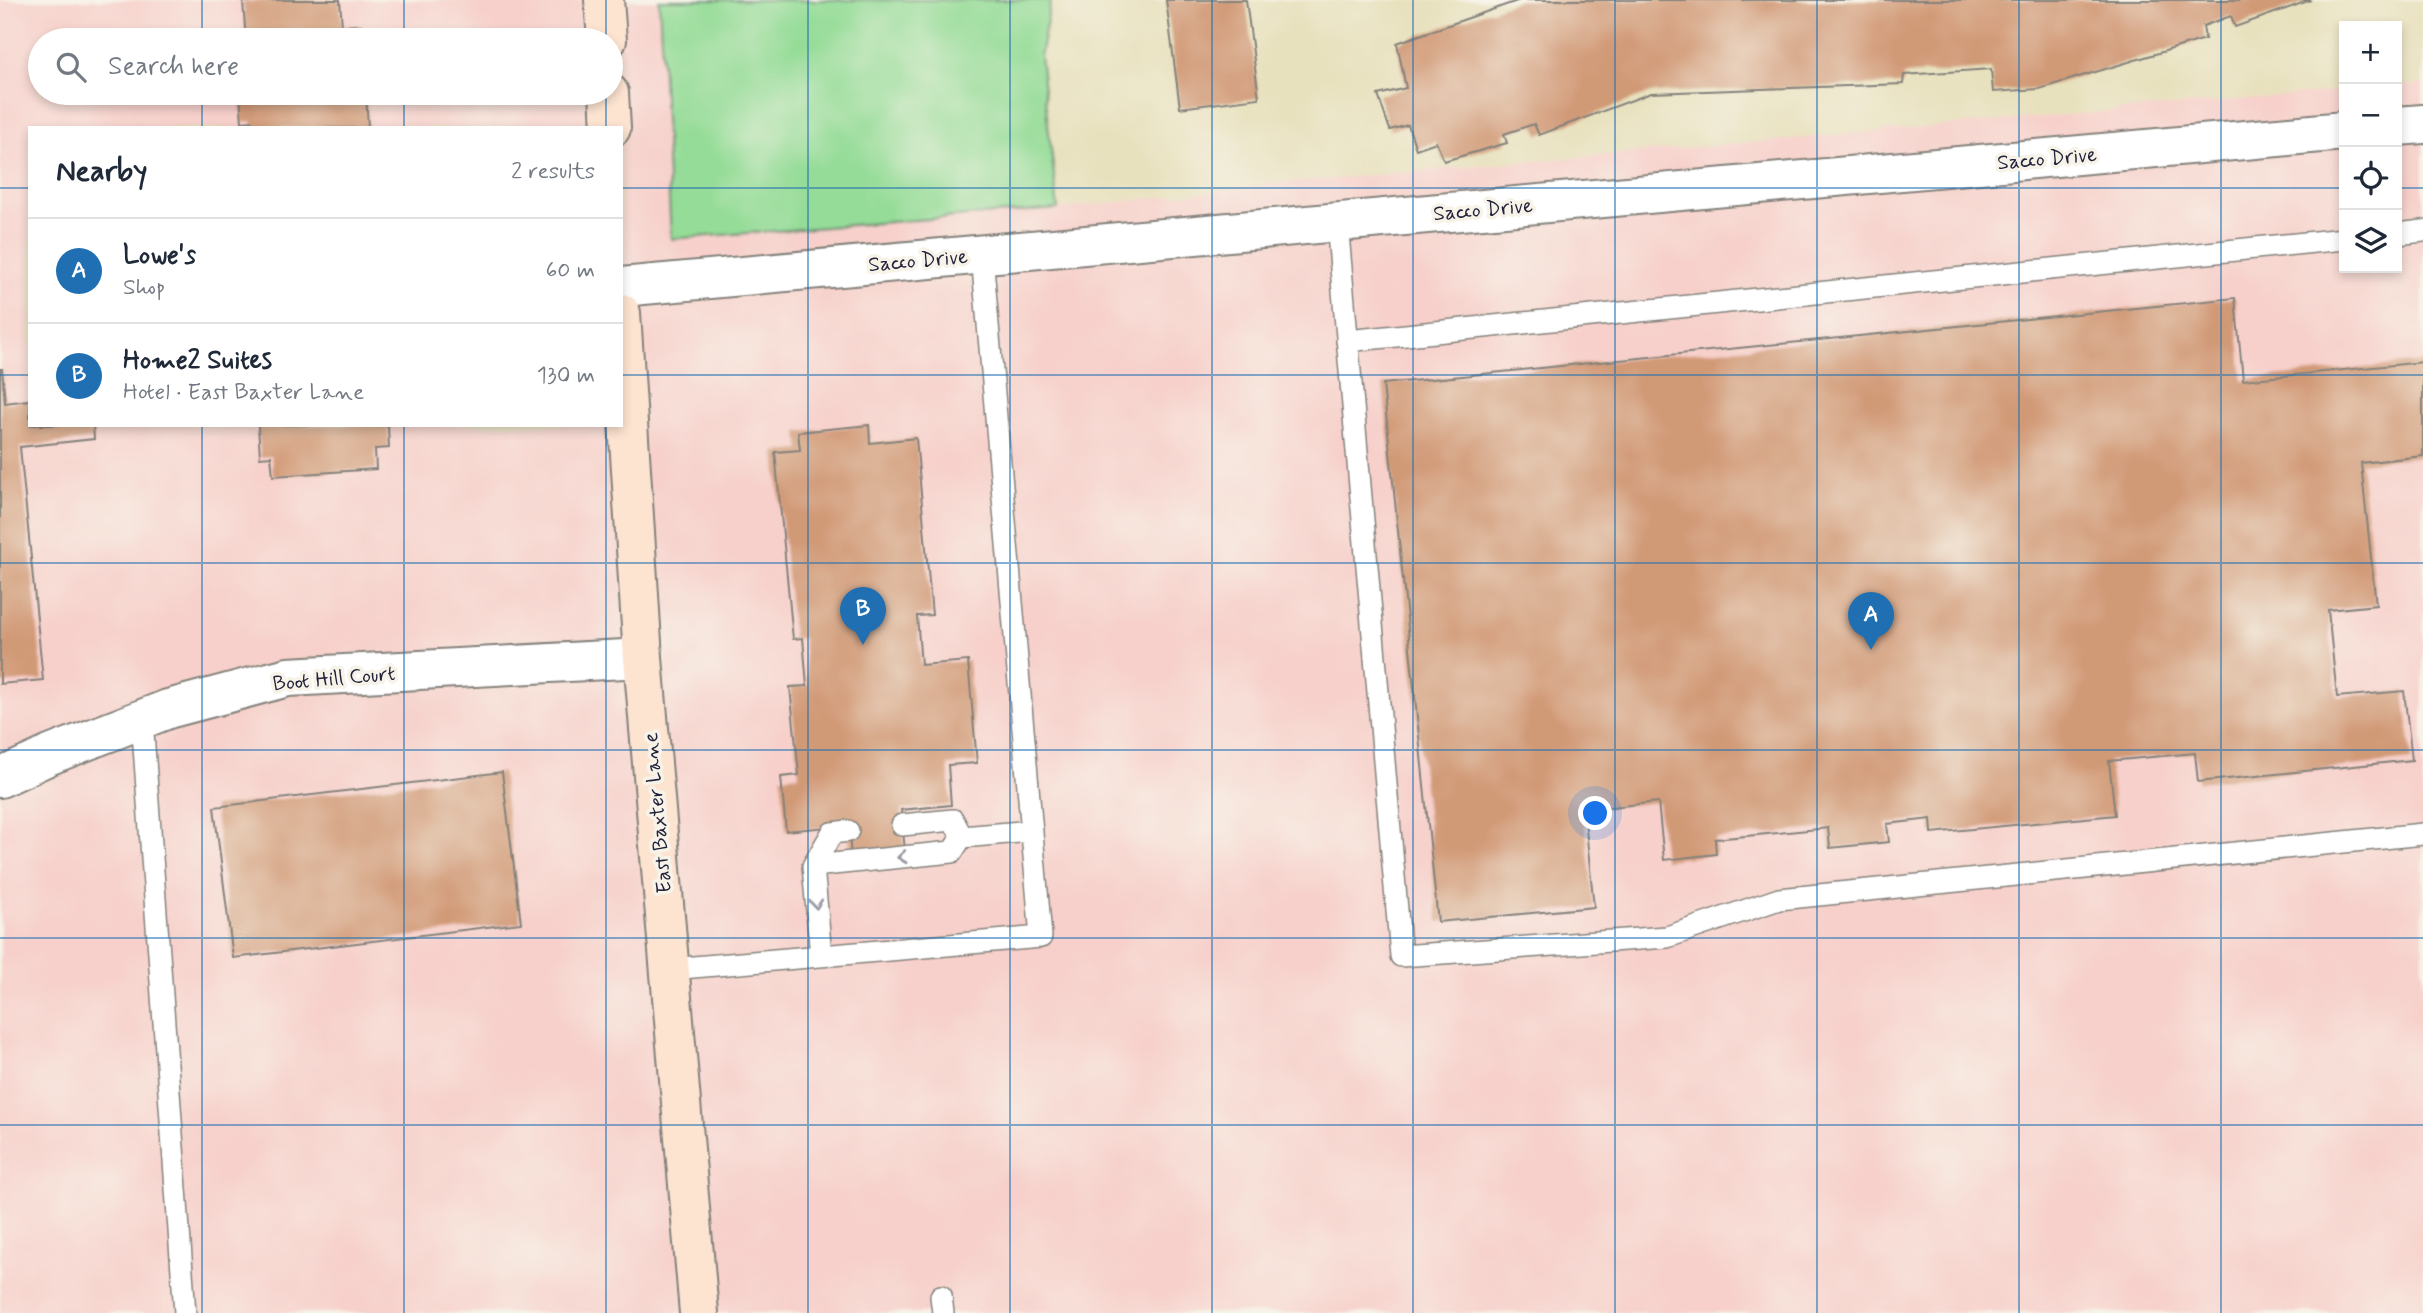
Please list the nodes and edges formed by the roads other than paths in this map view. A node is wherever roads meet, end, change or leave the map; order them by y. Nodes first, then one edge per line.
1 (604, 0) edge
2 (606, 28) edge
3 (610, 105) edge
4 (2423, 124) edge
5 (611, 126) edge
6 (2402, 126) edge
7 (2339, 131) edge
8 (1337, 222) junction
9 (2423, 231) edge
10 (2402, 233) edge
11 (2339, 240) edge
12 (982, 255) junction
13 (623, 287) edge
14 (1347, 341) junction
15 (623, 344) edge
16 (643, 658) junction
17 (142, 719) junction
18 (0, 778) edge
19 (902, 825) dead end
20 (848, 831) dead end
21 (1032, 831) junction
22 (2423, 834) edge
23 (962, 837) junction
24 (813, 866) junction
25 (821, 956) junction
26 (670, 969) junction
27 (186, 1313) edge
28 (699, 1313) edge

1 - 2 main road
3 - 5 main road
4 - 6 street
7 - 8 street, Sacco Drive
8 - 12 street, Sacco Drive
8 - 14 lane
9 - 10 lane
11 - 14 lane
12 - 13 street, Sacco Drive
12 - 21 lane
14 - 22 lane
15 - 16 main road, East Baxter Lane
16 - 17 street, Boot Hill Court
16 - 26 main road, East Baxter Lane
17 - 18 street, Boot Hill Court
17 - 27 lane
19 - 23 lane
20 - 24 lane
21 - 23 lane
21 - 25 lane
23 -> 24 lane
24 -> 25 lane
25 - 26 lane
26 - 28 main road, East Baxter Lane

